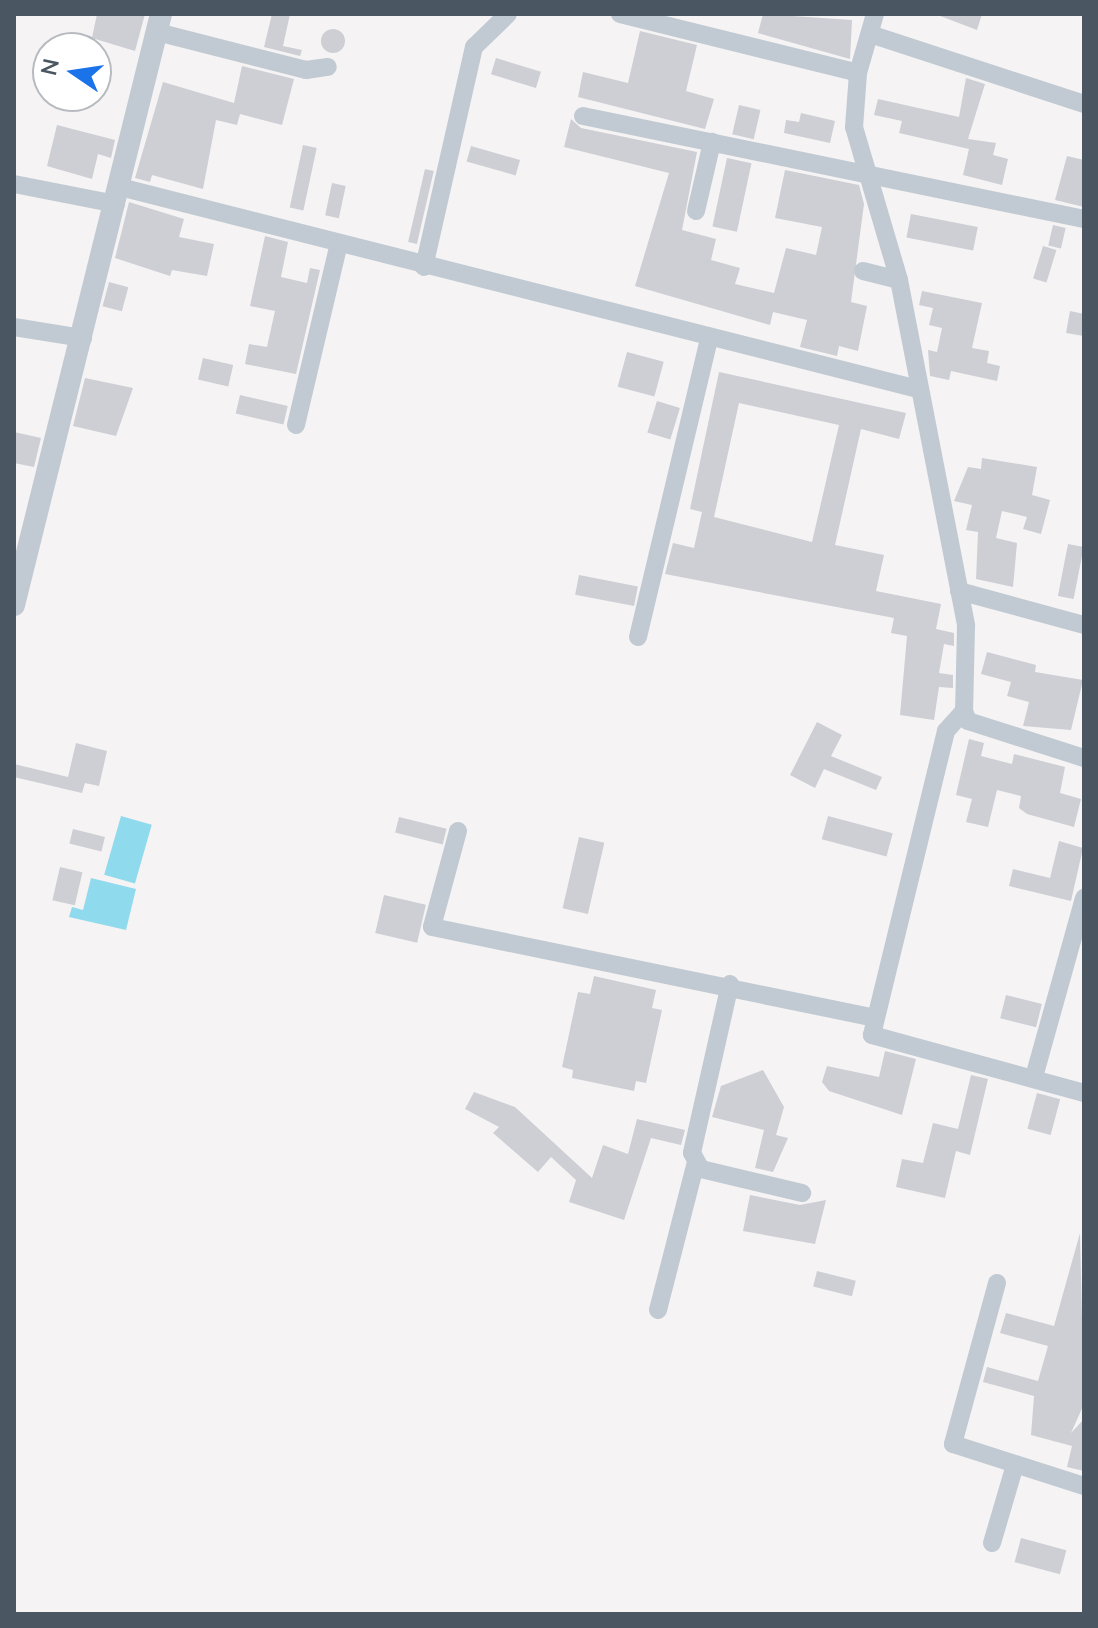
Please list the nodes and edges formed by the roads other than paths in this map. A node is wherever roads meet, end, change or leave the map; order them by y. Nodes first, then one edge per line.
1 (508, 14) edge
2 (620, 14) edge
3 (875, 14) edge
4 (159, 23) edge
5 (870, 34) junction
6 (328, 67) dead end
7 (858, 73) junction
8 (1084, 104) edge
9 (583, 116) dead end
10 (712, 142) junction
11 (870, 173) junction
12 (14, 184) edge
13 (118, 196) junction
14 (696, 211) dead end
15 (1084, 219) edge
16 (338, 247) junction
17 (424, 267) junction
18 (863, 271) dead end
19 (899, 280) junction
20 (14, 327) edge
21 (83, 338) junction
22 (709, 338) junction
23 (914, 388) junction
24 (296, 425) dead end
25 (959, 591) junction
26 (14, 605) edge
27 (1084, 625) edge
28 (638, 637) dead end
29 (964, 711) junction
30 (1084, 758) edge
31 (458, 831) dead end
32 (1084, 898) edge
33 (730, 984) junction
34 (875, 1018) junction
35 (1034, 1077) junction
36 (1084, 1093) edge
37 (696, 1162) junction
38 (802, 1193) dead end
39 (997, 1283) dead end
40 (658, 1310) dead end
41 (1015, 1465) junction
42 (1084, 1486) edge
43 (992, 1543) dead end

1 - 17 street
2 - 7 street
3 - 5 street
4 - 6 street
4 - 13 street
5 - 7 street
5 - 8 street
7 - 11 street
9 - 10 street
10 - 11 street
10 - 14 street
11 - 15 street
11 - 19 street
12 - 13 street
13 - 16 street
13 - 21 street
16 - 17 street
16 - 24 street
17 - 22 street
18 - 19 street
19 - 23 street
20 - 21 street
21 - 26 street
22 - 23 street
22 - 28 street
23 - 25 street
25 - 27 street
25 - 29 street
29 - 30 street
29 - 34 street
31 - 33 street
32 - 35 street
33 - 34 street
33 - 37 street
34 - 35 street
35 - 36 street
37 - 38 street
37 - 40 street
39 - 41 street
41 - 42 street
41 - 43 street

